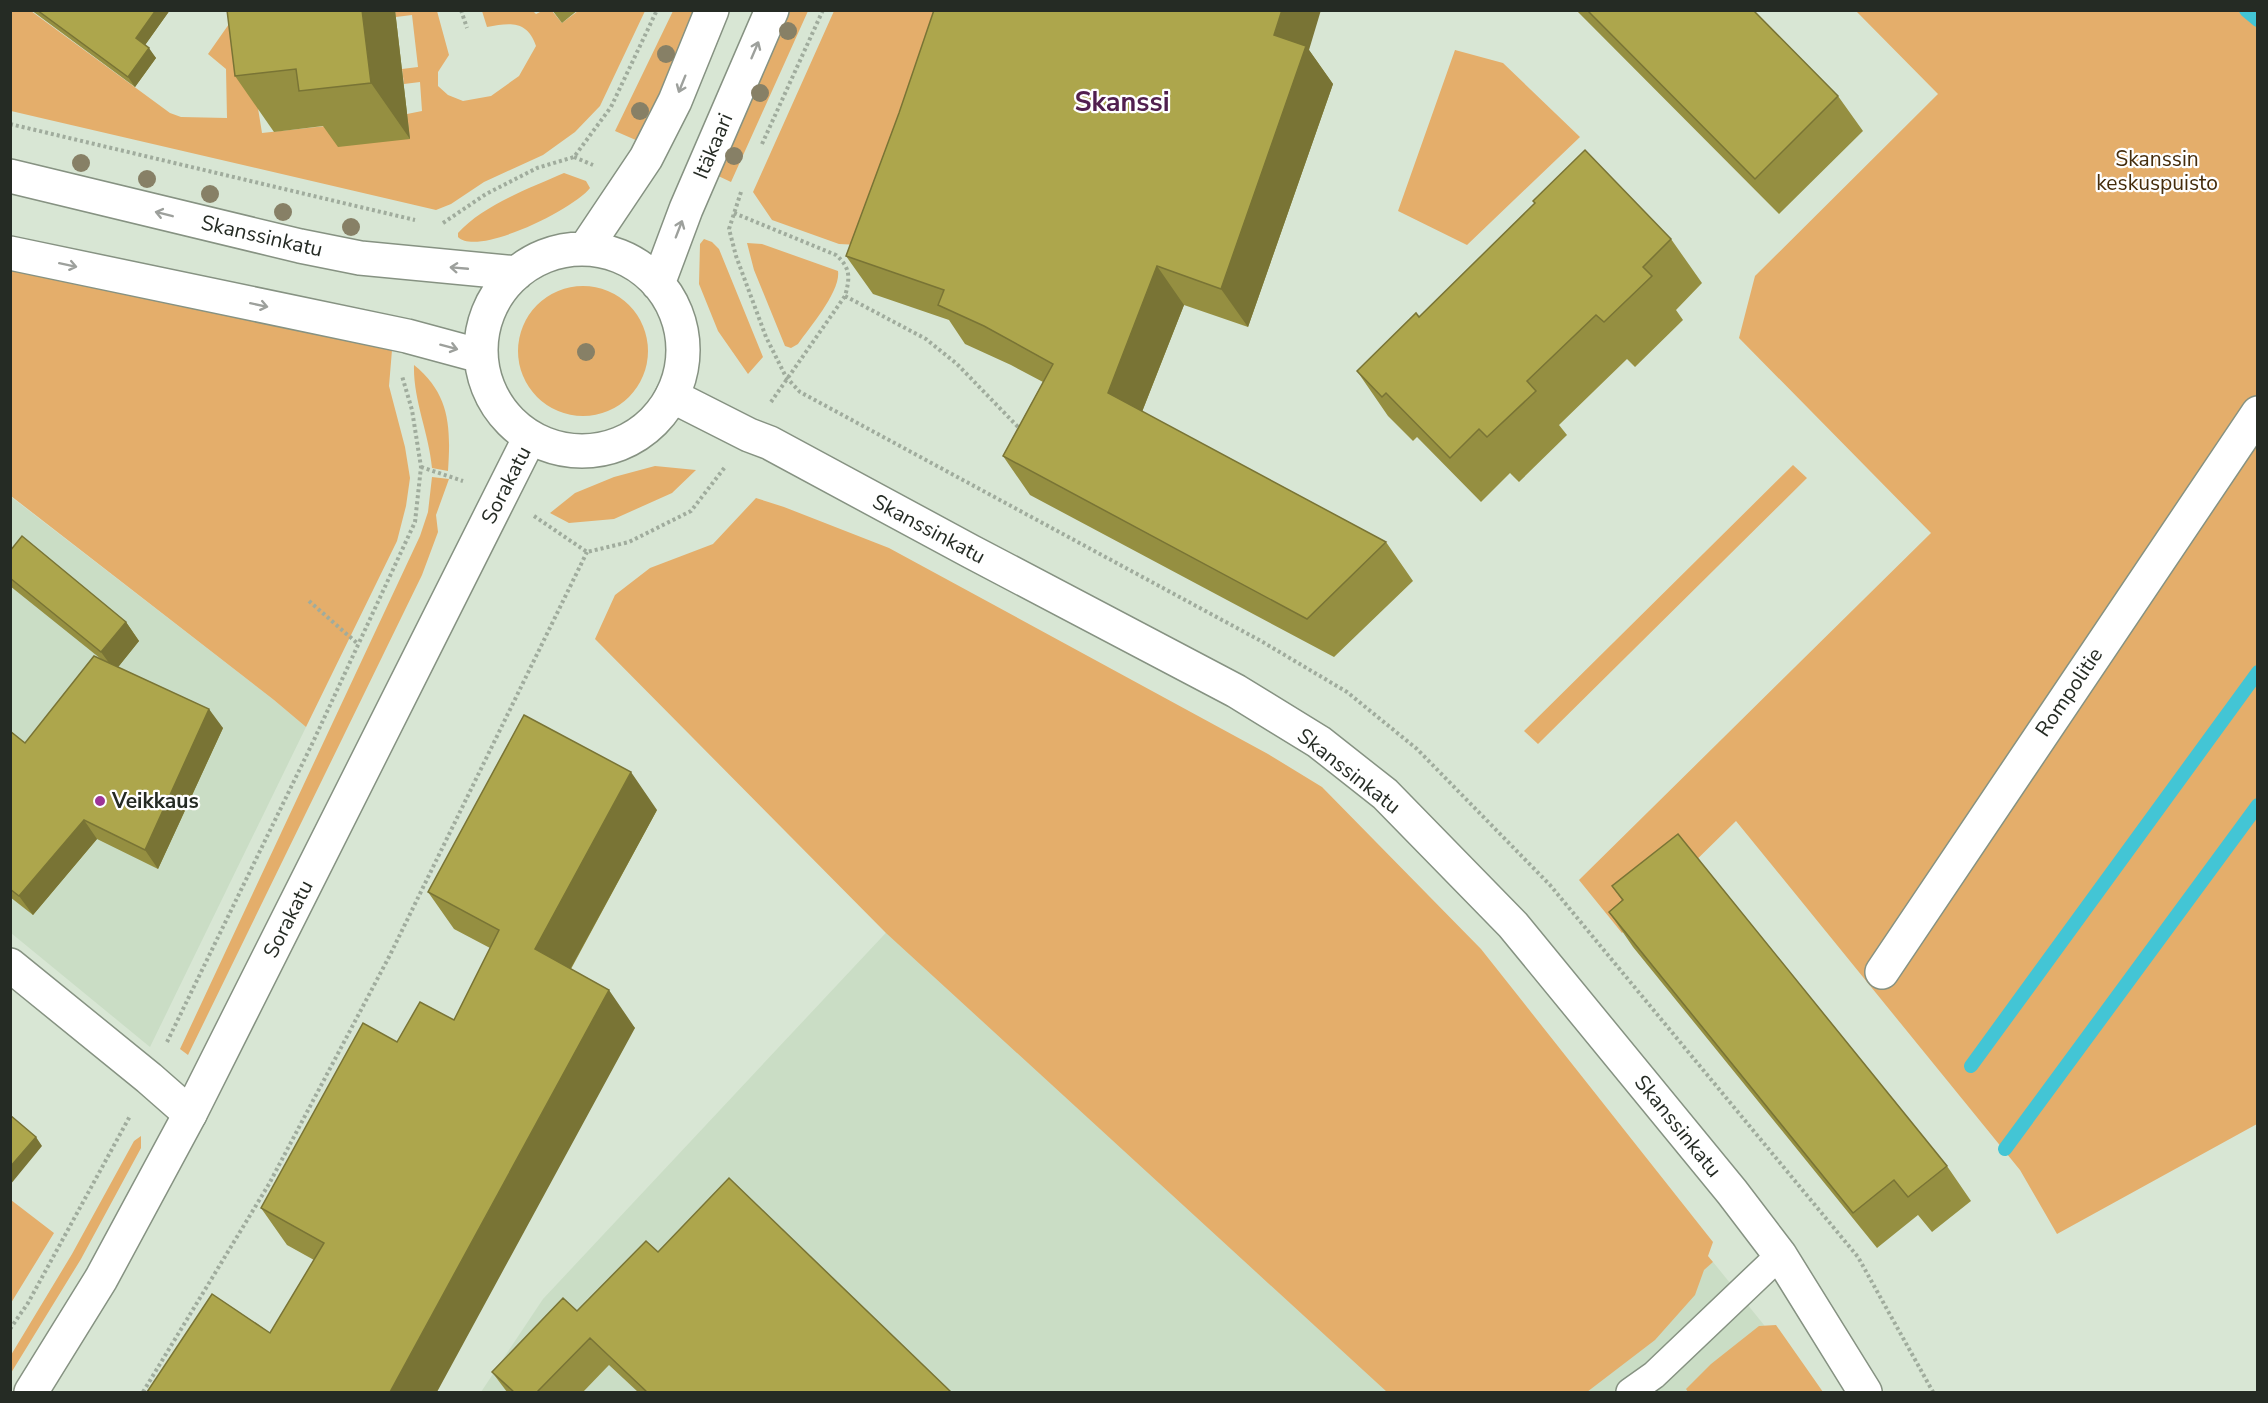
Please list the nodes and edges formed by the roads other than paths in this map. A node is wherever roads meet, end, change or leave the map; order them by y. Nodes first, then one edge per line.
1 (712, 10) edge
2 (772, 10) edge
3 (10, 176) edge
4 (585, 249) junction
5 (10, 253) edge
6 (517, 273) junction
7 (658, 284) junction
8 (481, 356) junction
9 (672, 396) junction
10 (2258, 413) edge
11 (530, 437) junction
12 (10, 965) edge
13 (1882, 972) dead end
14 (190, 1114) junction
15 (1780, 1255) junction
16 (31, 1392) edge
17 (1630, 1392) edge
18 (1865, 1392) edge

1 -> 4 street
7 -> 2 street, Itäkaari
6 -> 3 street, Skanssinkatu
4 - 6 street
4 - 7 street
5 -> 8 street
6 - 8 street
7 - 9 street
8 - 11 street
9 - 11 street
9 - 15 street, Skanssinkatu
10 - 13 street, Rompolitie
11 - 14 street, Sorakatu
12 - 14 street
14 - 16 street, Sorakatu
15 - 17 lane
15 - 18 street, Skanssinkatu

